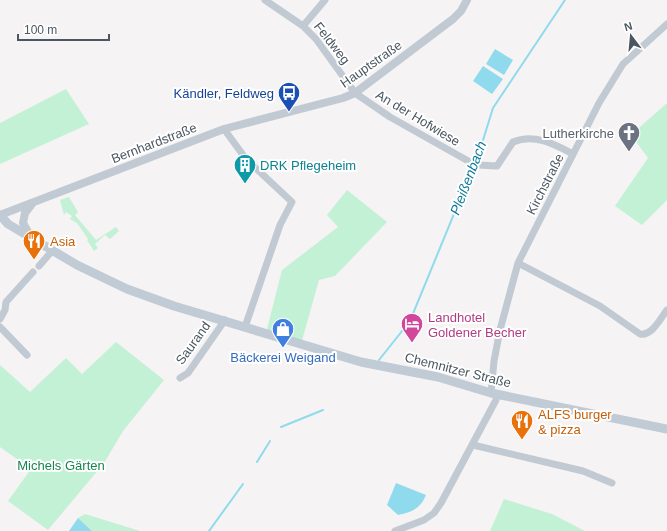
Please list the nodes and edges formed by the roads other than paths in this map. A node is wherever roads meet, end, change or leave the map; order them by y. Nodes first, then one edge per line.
1 (265, 0) edge
2 (325, 0) edge
3 (467, 0) edge
4 (667, 24) edge
5 (303, 26) junction
6 (355, 93) junction
7 (224, 129) junction
8 (573, 154) junction
9 (33, 203) junction
10 (0, 215) edge
11 (31, 238) junction
12 (52, 251) junction
13 (518, 263) junction
14 (39, 266) dead end
15 (33, 272) dead end
16 (667, 310) edge
17 (0, 319) edge
18 (664, 319) edge
19 (224, 320) junction
20 (0, 327) edge
21 (245, 327) junction
22 (27, 355) dead end
23 (180, 378) dead end
24 (494, 394) junction
25 (667, 429) edge
26 (473, 445) junction
27 (612, 483) dead end
28 (395, 531) edge

1 - 5 street, Feldweg
2 - 5 street
3 - 6 street, Hauptstraße
4 - 8 street, Kirchstraße
5 - 6 street, Feldweg
6 - 7 street, Hauptstraße
6 - 8 street, An der Hofwiese
7 - 9 street, Bernhardstraße
7 - 21 street
8 - 13 street, Kirchstraße
9 - 10 street, Bernhardstraße
9 - 11 street
10 - 11 main road, Chemnitzer Straße
11 - 12 main road, Chemnitzer Straße
12 - 14 street
12 - 19 main road, Chemnitzer Straße
13 - 18 street
13 - 24 street, Kirchstraße
15 - 17 street
16 - 18 street
19 - 21 main road, Chemnitzer Straße
19 - 23 street, Saurand
20 - 22 street
21 - 24 main road, Chemnitzer Straße
24 - 25 main road, Chemnitzer Straße
24 - 26 street, Kirchstraße
26 - 27 street
26 - 28 street, Kirchstraße

